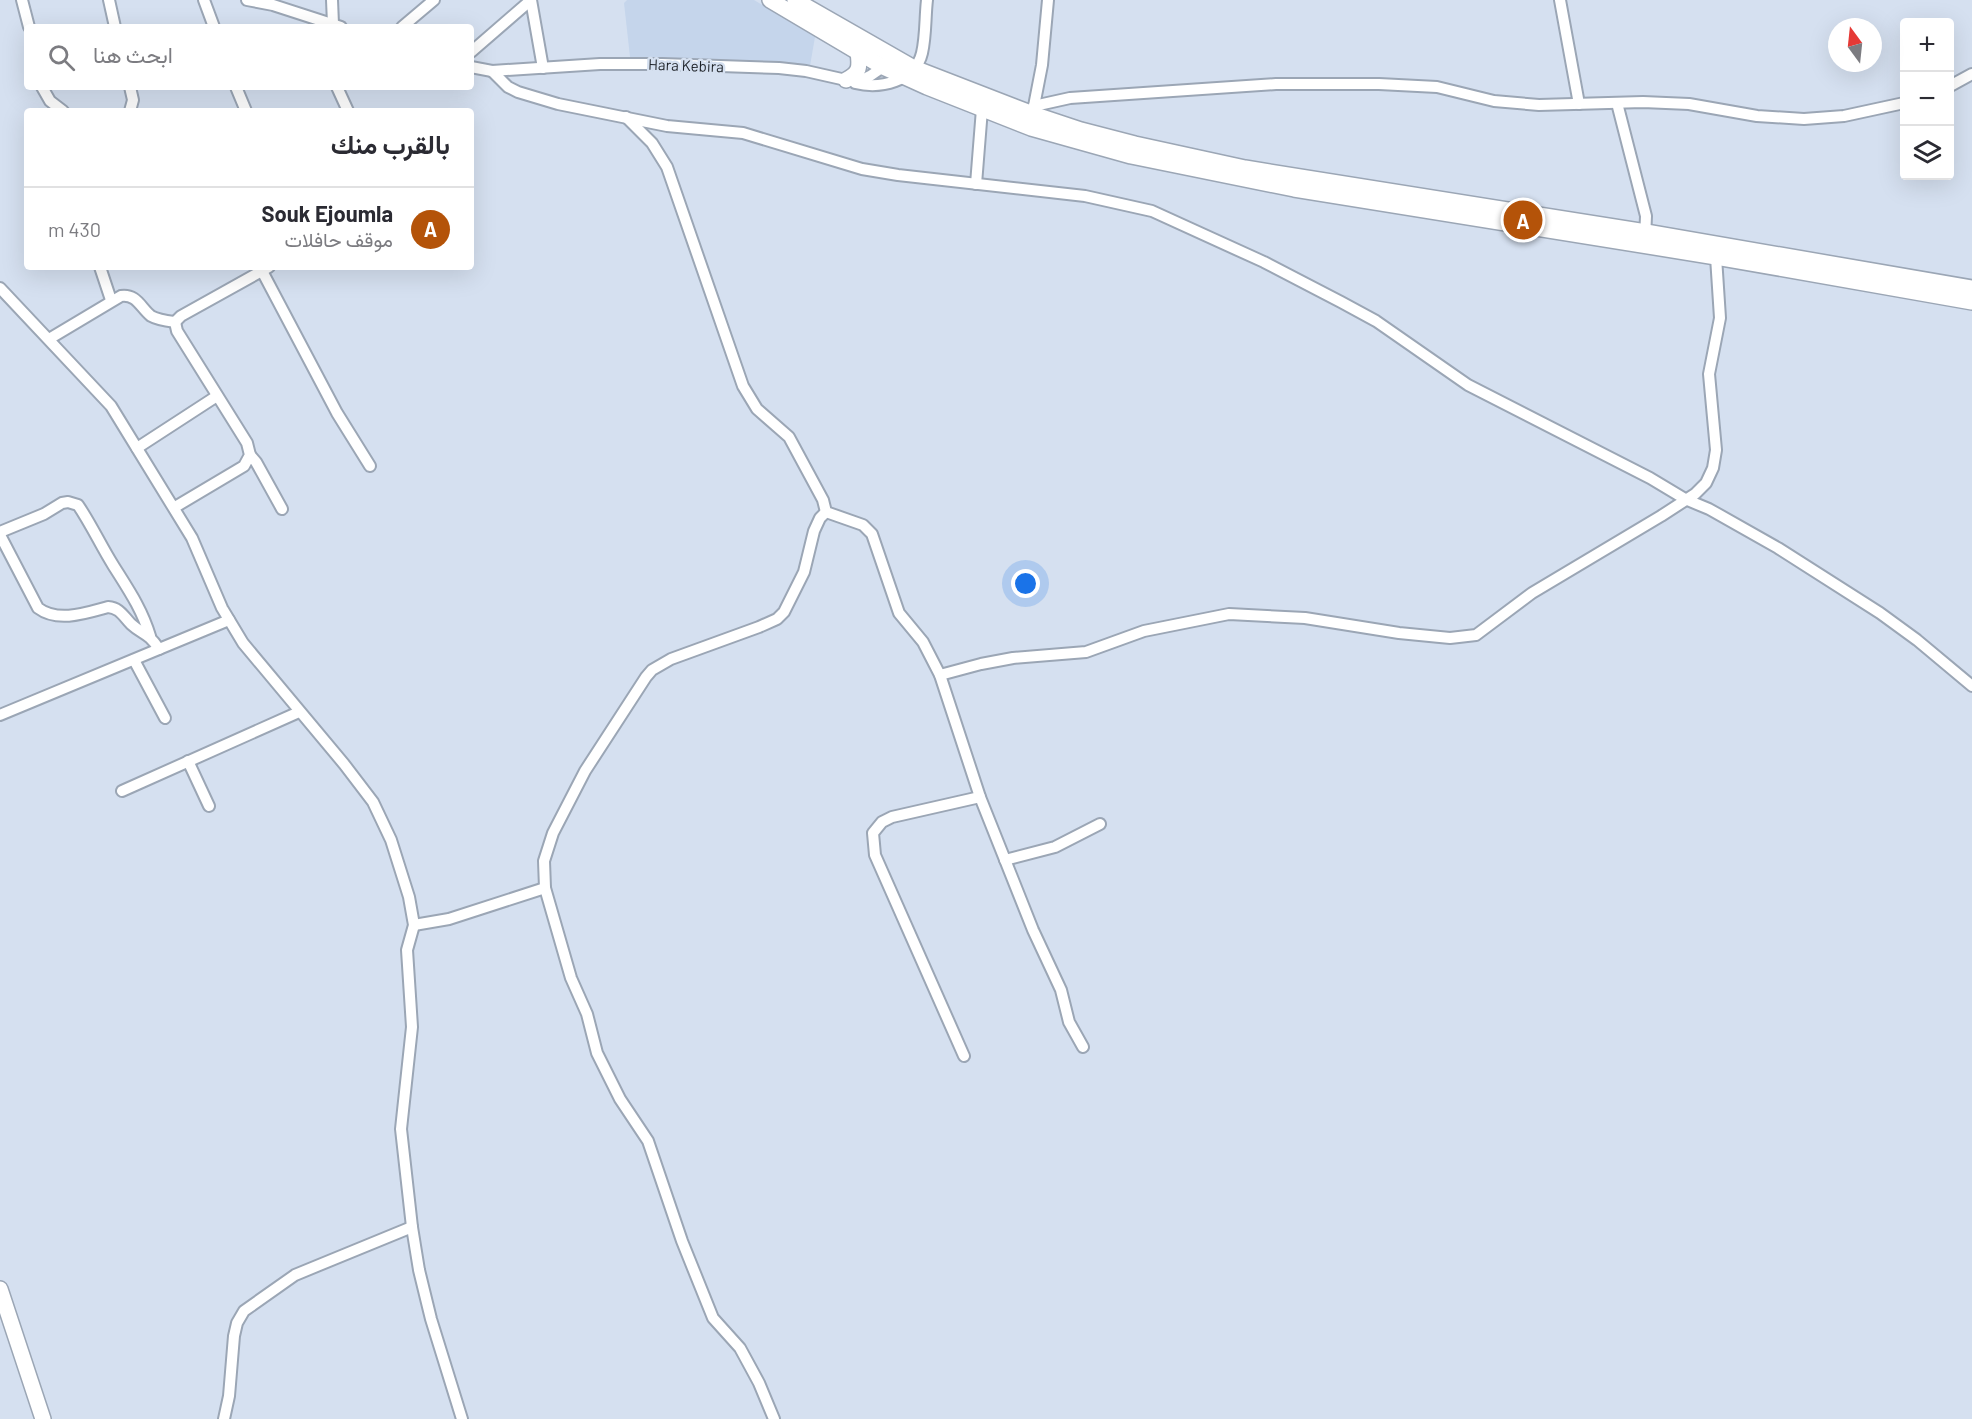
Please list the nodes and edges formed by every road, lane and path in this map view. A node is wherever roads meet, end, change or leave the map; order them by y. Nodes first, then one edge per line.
1 (22, 0) edge
2 (109, 0) edge
3 (204, 0) edge
4 (247, 0) edge
5 (332, 0) edge
6 (434, 0) edge
7 (531, 0) edge
8 (770, 0) edge
9 (795, 0) edge
10 (927, 0) edge
11 (1048, 0) edge
12 (1560, 0) edge
13 (272, 3) edge
14 (318, 23) edge
15 (28, 24) edge
16 (114, 24) edge
17 (213, 24) edge
18 (337, 24) edge
19 (406, 24) edge
20 (474, 49) edge
21 (858, 52) junction
22 (886, 62) junction
23 (474, 68) edge
24 (543, 68) junction
25 (492, 71) junction
26 (909, 73) junction
27 (1972, 74) edge
28 (846, 80) junction
29 (1954, 84) edge
30 (43, 90) edge
31 (44, 90) edge
32 (131, 90) edge
33 (237, 90) edge
34 (338, 90) edge
35 (1617, 103) junction
36 (1579, 104) junction
37 (1900, 105) edge
38 (242, 107) edge
39 (47, 108) edge
40 (59, 108) edge
41 (134, 108) edge
42 (347, 108) edge
43 (982, 109) junction
44 (1033, 116) junction
45 (626, 117) junction
46 (976, 184) junction
47 (1645, 238) junction
48 (1716, 257) junction
49 (1822, 269) junction
50 (101, 270) edge
51 (264, 270) edge
52 (266, 270) edge
53 (0, 288) edge
54 (1972, 288) edge
55 (111, 300) junction
56 (1972, 302) edge
57 (174, 322) junction
58 (49, 339) junction
59 (217, 396) junction
60 (136, 448) junction
61 (250, 455) junction
62 (370, 466) dead end
63 (1701, 489) junction
64 (1685, 499) junction
65 (175, 507) junction
66 (1704, 507) junction
67 (282, 509) dead end
68 (826, 512) junction
69 (0, 534) edge
70 (229, 620) junction
71 (150, 636) junction
72 (159, 649) junction
73 (134, 660) junction
74 (940, 675) junction
75 (1972, 686) edge
76 (299, 712) junction
77 (0, 715) edge
78 (165, 718) dead end
79 (188, 761) junction
80 (122, 791) dead end
81 (980, 797) junction
82 (209, 806) dead end
83 (1100, 824) dead end
84 (1005, 860) junction
85 (545, 888) junction
86 (414, 925) junction
87 (1083, 1047) dead end
88 (964, 1056) dead end
89 (411, 1227) junction
90 (0, 1289) edge
91 (43, 1419) edge
92 (224, 1419) edge
93 (462, 1419) edge
94 (774, 1419) edge

1 - 15 street
2 - 16 street
3 - 17 street
4 - 13 street
5 - 18 street
6 - 19 street
7 - 20 street
7 - 24 street
8 - 21 main road
9 - 22 main road
10 - 26 street
11 - 44 street
12 - 36 street
13 - 14 street
21 - 22 main road
21 - 28 main road
22 - 26 main road
22 - 28 street, Hara Kebira
23 - 25 street, Hara Kebira
24 - 25 street, Hara Kebira
24 - 28 street, Hara Kebira
25 - 45 street
26 - 28 street
26 - 43 main road
26 - 44 main road
27 - 29 street
30 - 39 street
31 - 40 street
32 - 41 street
33 - 38 street
34 - 42 street
35 - 36 street
35 - 37 street
35 - 47 street
36 - 44 street
43 - 44 main road
43 - 46 street
44 - 47 main road
45 - 46 street
45 - 68 street
46 - 64 street
47 - 48 main road
47 - 49 main road
48 - 49 main road
48 - 63 street
49 - 54 main road
49 - 56 main road
50 - 55 street
51 - 57 street
52 - 62 street
53 - 58 street
55 - 57 street
55 - 58 street
57 - 59 street
58 - 60 street
59 - 60 street
59 - 61 street
60 - 65 street
61 - 65 street
61 - 67 street
63 - 64 street
63 - 66 street
64 - 66 street
64 - 74 street
65 - 70 street
66 - 75 street
68 - 74 street
68 - 85 street
69 - 71 street
69 - 71 street
70 - 72 street
70 - 76 street
71 - 72 street
72 - 73 street
73 - 77 street
73 - 78 street
74 - 81 street
76 - 79 street
76 - 86 street
79 - 80 street
79 - 82 street
81 - 84 street
81 - 88 street
83 - 84 street
84 - 87 street
85 - 86 street
85 - 94 street
86 - 89 street
89 - 92 street
89 - 93 street
90 - 91 main road

